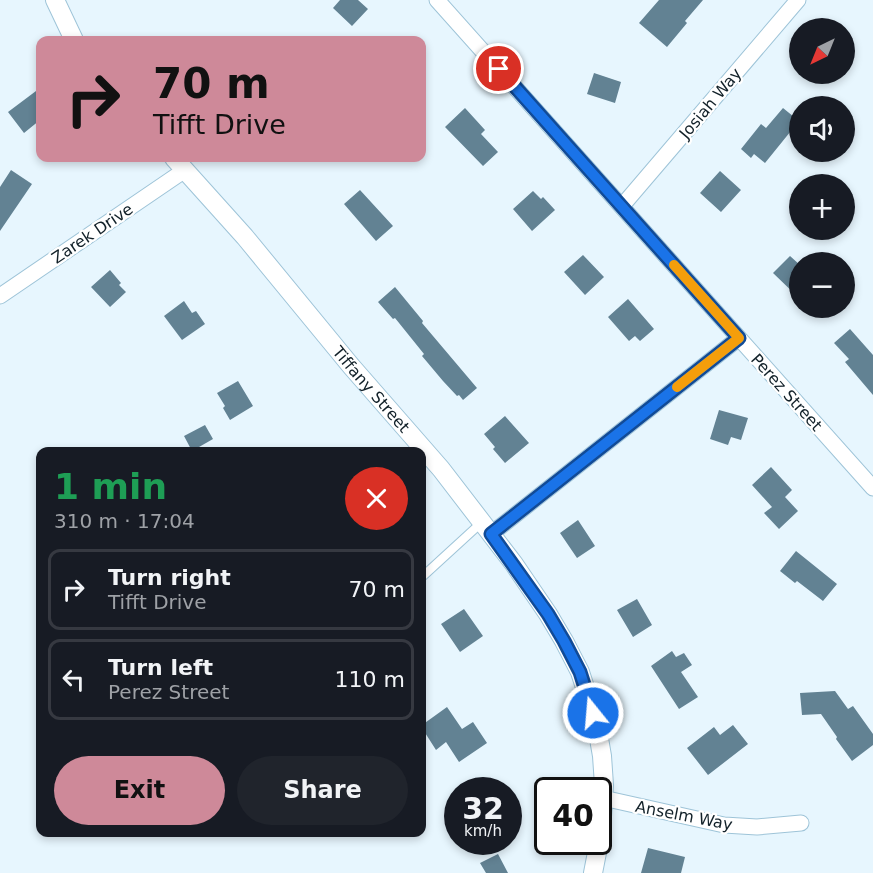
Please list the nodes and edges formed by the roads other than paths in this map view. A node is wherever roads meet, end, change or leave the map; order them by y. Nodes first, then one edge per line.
1 (56, 0) edge
2 (437, 0) edge
3 (798, 0) edge
4 (72, 36) edge
5 (179, 164) edge
6 (622, 206) junction
7 (0, 296) edge
8 (739, 338) junction
9 (422, 447) edge
10 (426, 452) edge
11 (873, 488) edge
12 (487, 528) junction
13 (426, 574) edge
14 (604, 777) edge
15 (612, 800) edge
16 (801, 823) dead end
17 (597, 855) edge
18 (593, 873) edge

1 - 4 street
2 - 6 street, Perez Street
3 - 6 street, Josiah Way
5 - 7 street, Zarek Drive
5 - 9 street, Tiffany Street
6 - 8 street, Perez Street
8 - 11 street, Perez Street
8 - 12 street
10 - 12 street, Tiffany Street
12 - 13 lane
12 - 14 street, Tiffany Street
15 - 16 street, Anselm Way
17 - 18 street, Tiffany Street

